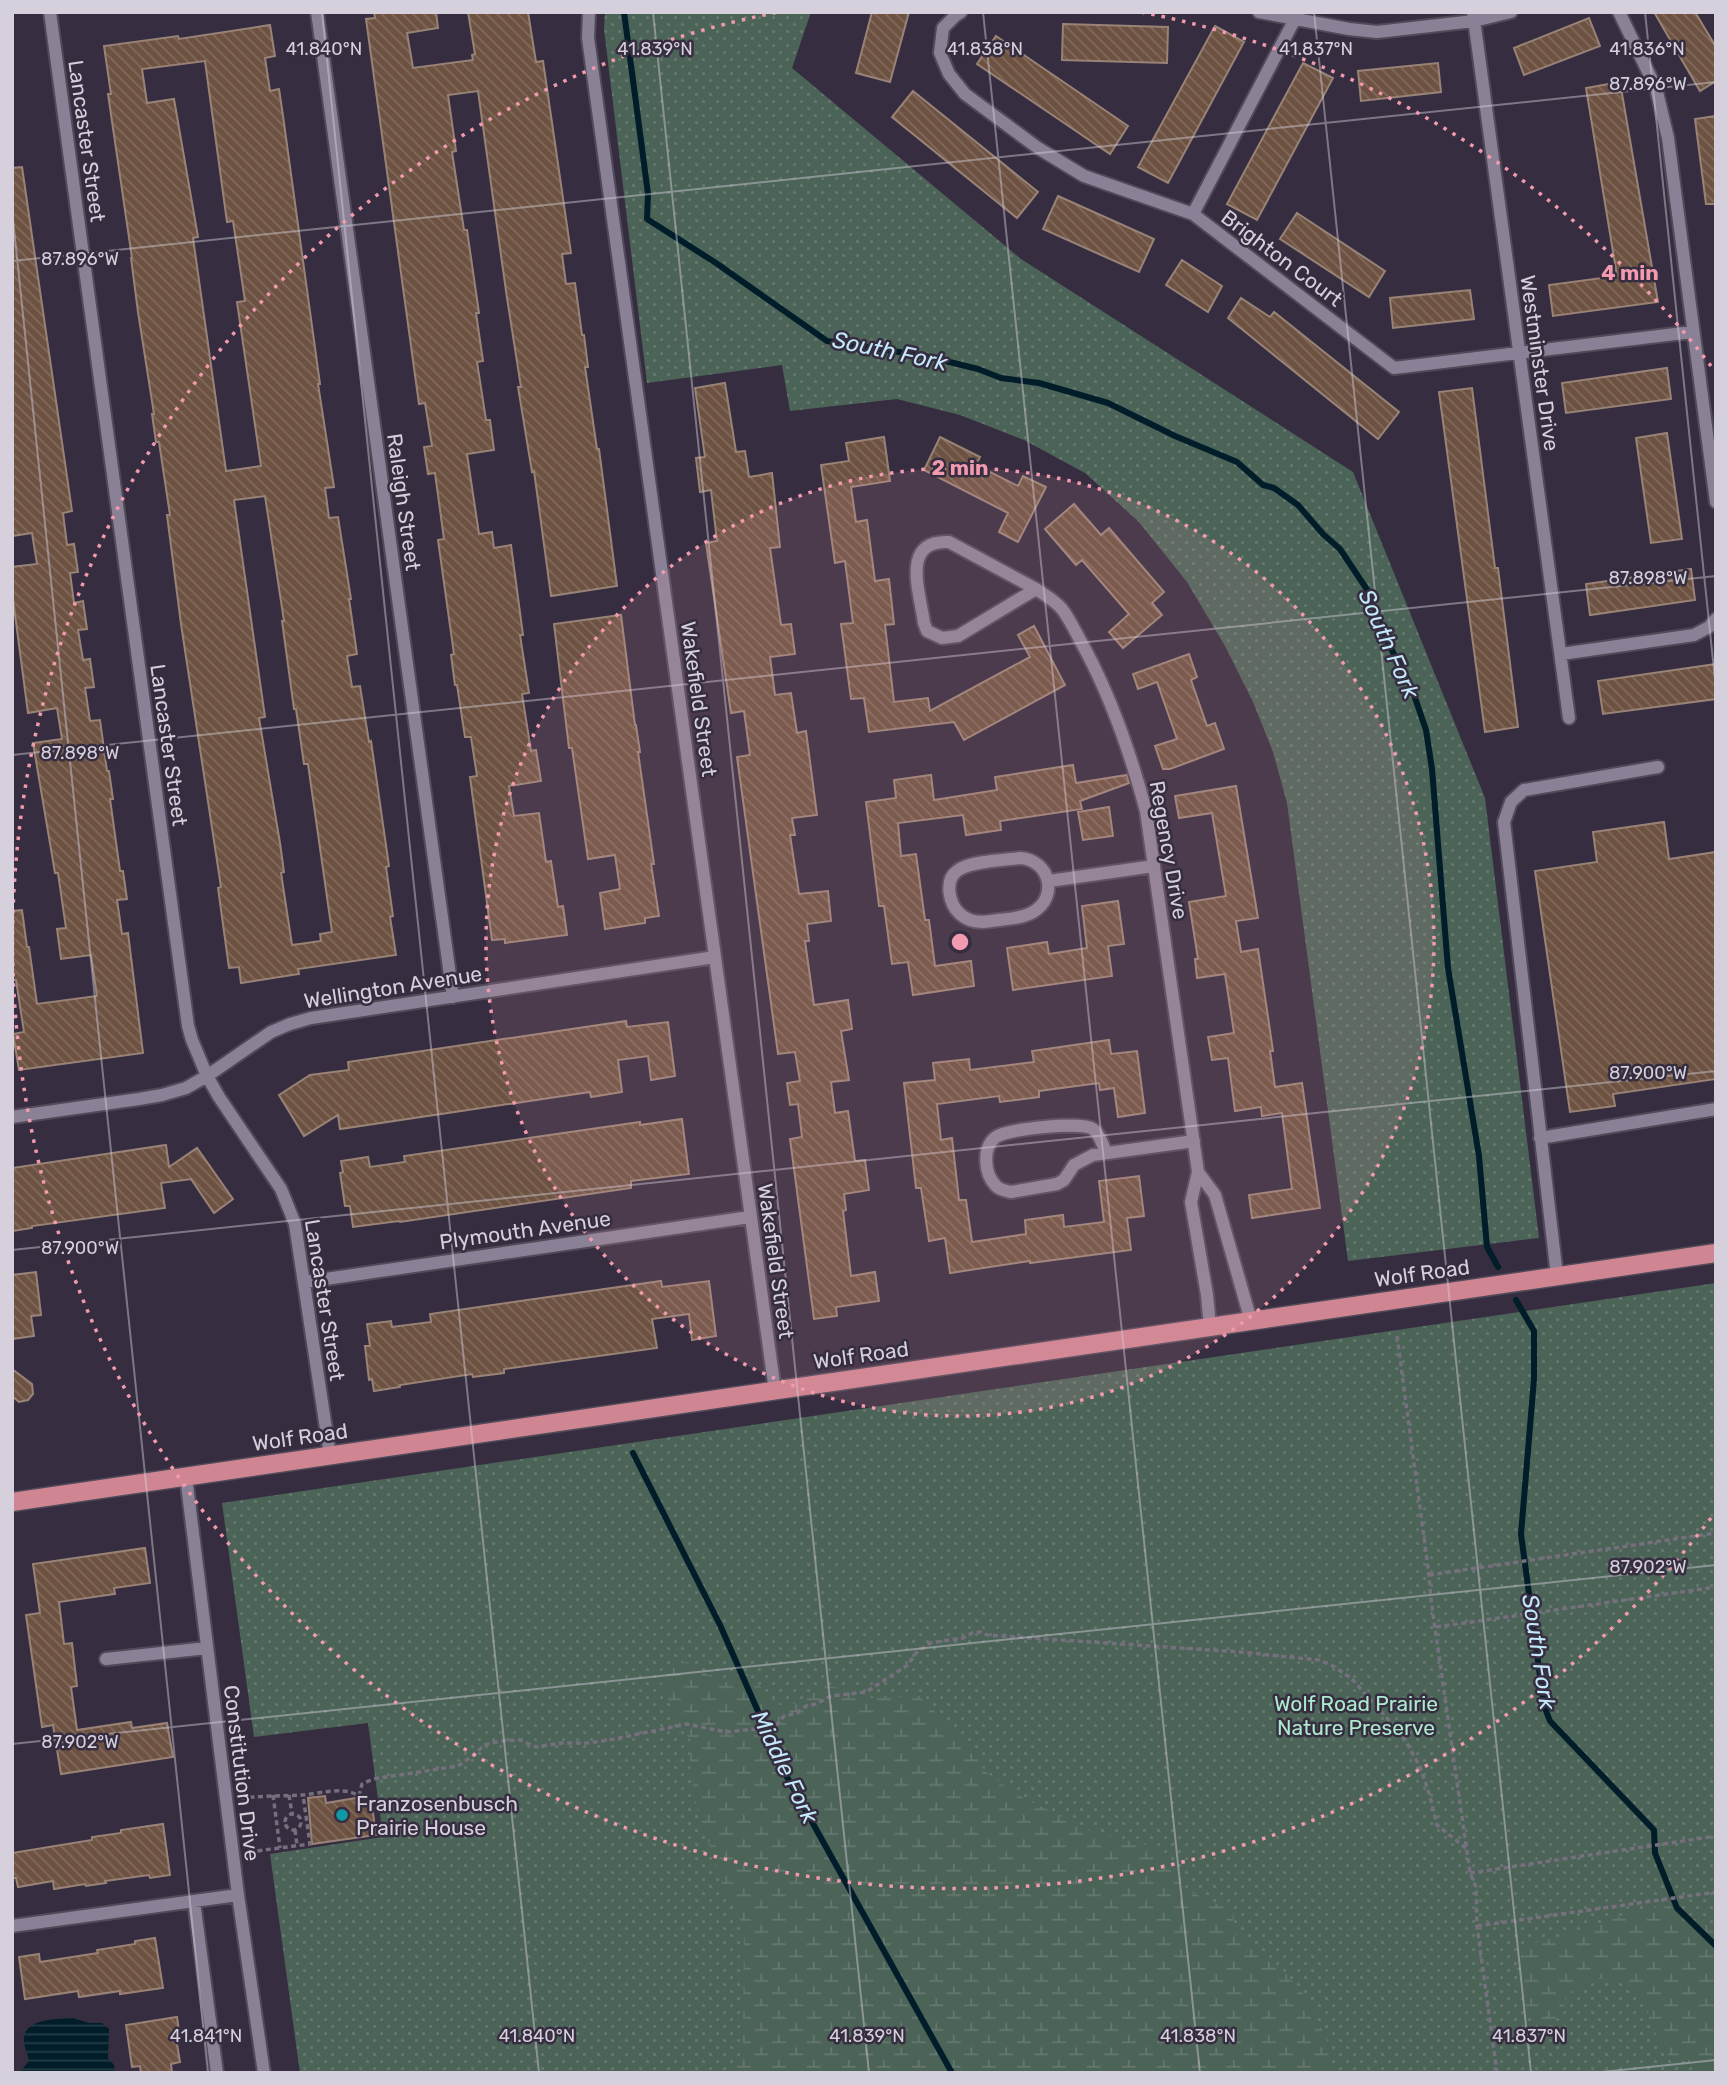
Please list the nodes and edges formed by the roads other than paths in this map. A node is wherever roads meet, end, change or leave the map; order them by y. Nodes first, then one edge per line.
1 (50, 12) edge
2 (317, 12) edge
3 (589, 12) edge
4 (961, 12) edge
5 (1259, 12) edge
6 (1511, 12) edge
7 (1619, 12) edge
8 (1297, 16) edge
9 (1474, 17) edge
10 (1193, 214) junction
11 (1692, 332) junction
12 (1520, 354) junction
13 (1716, 502) edge
14 (1036, 589) junction
15 (1716, 619) edge
16 (1561, 654) junction
17 (1569, 719) dead end
18 (1658, 767) dead end
19 (1154, 866) junction
20 (1049, 881) junction
21 (715, 957) junction
22 (453, 997) junction
23 (207, 1076) junction
24 (1716, 1109) edge
25 (12, 1117) edge
26 (1540, 1138) junction
27 (1194, 1141) junction
28 (1106, 1152) junction
29 (1198, 1172) junction
30 (750, 1217) junction
31 (1716, 1253) edge
32 (1557, 1276) junction
33 (305, 1282) junction
34 (1251, 1321) junction
35 (1210, 1327) junction
36 (775, 1391) junction
37 (330, 1455) junction
38 (186, 1477) junction
39 (12, 1502) edge
40 (207, 1648) junction
41 (106, 1659) dead end
42 (238, 1895) junction
43 (194, 1902) junction
44 (12, 1926) edge
45 (217, 2073) edge
46 (264, 2073) edge

1 - 23 street, Lancaster Street
2 - 22 street, Raleigh Street
3 - 21 street, Wakefield Street
4 - 10 street, Brighton Court
5 - 8 street
6 - 9 street
7 - 11 street
8 - 9 street
8 - 10 street
9 - 12 street, Westminster Drive
10 - 12 street, Brighton Court
11 - 12 street, Brighton Court
11 - 13 street
12 - 16 street, Westminster Drive
14 - 14 street, Regency Drive
14 - 19 street, Regency Drive
15 - 16 street
16 - 17 street, Westminster Drive
18 - 26 street
19 - 20 street
19 - 27 street, Regency Drive
20 - 20 street
21 - 22 street, Wellington Avenue
21 - 30 street, Wakefield Street
22 - 23 street, Wellington Avenue
23 - 25 street, Wellington Avenue
23 - 33 street, Lancaster Street
24 - 26 street
26 - 32 street
27 - 28 street
27 - 29 street, Regency Drive
28 - 28 street
29 - 34 street, Regency Drive
29 - 35 street, Regency Drive
30 - 33 street, Plymouth Avenue
30 - 36 street, Wakefield Street
31 - 32 main road, Wolf Road
32 - 34 main road, Wolf Road
33 - 37 street, Lancaster Street
34 - 35 main road, Wolf Road
35 - 36 main road, Wolf Road
36 - 37 main road, Wolf Road
37 - 38 main road, Wolf Road
38 - 39 main road, Wolf Road
38 - 40 street, Constitution Drive
40 - 41 street
40 - 42 street, Constitution Drive
42 - 43 street
42 - 46 street, Constitution Drive
43 - 44 street
43 - 45 street

